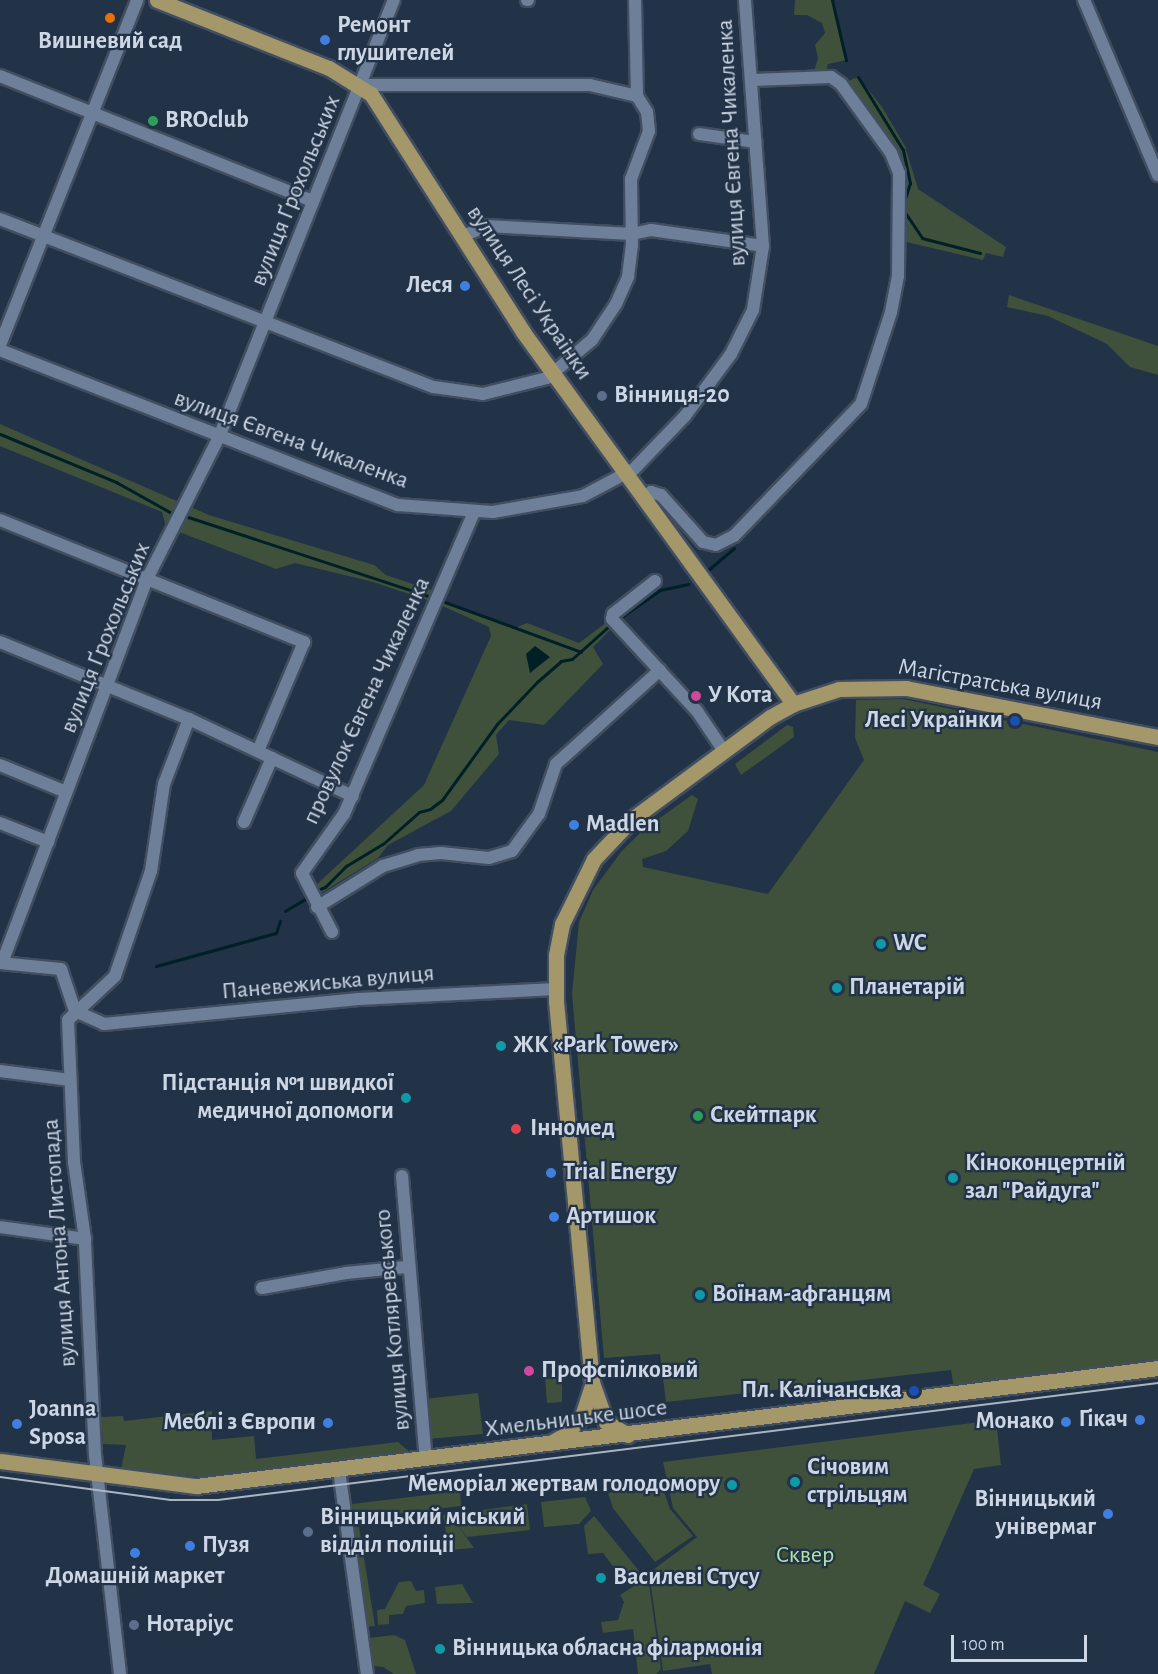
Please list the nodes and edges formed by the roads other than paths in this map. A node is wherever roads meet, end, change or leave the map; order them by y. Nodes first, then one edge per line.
1 (137, 0) edge
2 (158, 0) edge
3 (394, 0) edge
4 (635, 0) edge
5 (746, 0) edge
6 (1084, 0) edge
7 (0, 76) edge
8 (752, 80) junction
9 (362, 86) junction
10 (637, 96) junction
11 (93, 114) junction
12 (699, 134) dead end
13 (755, 142) junction
14 (1158, 175) edge
15 (313, 201) junction
16 (0, 219) edge
17 (632, 234) junction
18 (44, 236) junction
19 (463, 236) junction
20 (763, 246) junction
21 (266, 324) junction
22 (0, 345) edge
23 (0, 350) edge
24 (554, 374) junction
25 (219, 437) junction
26 (627, 473) junction
27 (644, 498) junction
28 (474, 512) junction
29 (0, 520) edge
30 (147, 579) junction
31 (655, 581) dead end
32 (0, 642) edge
33 (660, 670) junction
34 (107, 686) junction
35 (793, 704) junction
36 (189, 719) junction
37 (1158, 737) edge
38 (258, 751) junction
39 (724, 751) junction
40 (272, 758) junction
41 (0, 765) edge
42 (66, 792) junction
43 (353, 796) junction
44 (244, 822) dead end
45 (0, 823) edge
46 (48, 842) junction
47 (317, 907) junction
48 (332, 932) dead end
49 (1, 963) edge
50 (556, 989) junction
51 (75, 1011) junction
52 (0, 1071) edge
53 (70, 1080) junction
54 (402, 1176) dead end
55 (0, 1227) edge
56 (85, 1239) junction
57 (407, 1267) junction
58 (262, 1288) dead end
59 (1158, 1368) edge
60 (592, 1382) junction
61 (628, 1435) junction
62 (544, 1445) junction
63 (426, 1460) junction
64 (0, 1461) edge
65 (339, 1470) junction
66 (98, 1474) junction
67 (120, 1674) edge
68 (367, 1674) edge

1 - 11 street
2 - 9 main road, вулиця Лесі Українки
3 - 9 street, вулиця Ґрохольських
4 - 10 street
5 - 8 street, вулиця Євгена Чикаленка
6 - 14 street
7 - 11 street
8 - 13 street, вулиця Євгена Чикаленка
8 - 27 street
9 - 10 street
9 - 15 street, вулиця Ґрохольських
9 - 19 main road, вулиця Лесі Українки
10 - 17 street
11 - 15 street
11 - 18 street
12 - 13 street
13 - 20 street, вулиця Євгена Чикаленка
15 - 21 street, вулиця Ґрохольських
16 - 18 street
17 - 19 street
17 - 20 street
17 - 24 street
18 - 21 street
18 - 22 street
19 - 24 main road, вулиця Лесі Українки
20 - 26 street, вулиця Євгена Чикаленка
21 - 24 street
21 - 25 street, вулиця Ґрохольських
23 - 25 street, вулиця Євгена Чикаленка
24 - 26 main road, вулиця Лесі Українки
25 - 28 street, вулиця Євгена Чикаленка
25 - 30 street, вулиця Ґрохольських
26 - 27 main road, вулиця Лесі Українки
26 - 28 street, вулиця Євгена Чикаленка
27 - 35 main road, вулиця Лесі Українки
28 - 43 street, провулок Євгена Чикаленка
29 - 30 street
30 - 34 street, вулиця Ґрохольських
30 - 38 street
31 - 33 street
32 - 34 street
33 - 39 street
33 - 47 street
34 - 36 street
34 - 42 street, вулиця Ґрохольських
35 - 37 main road, Магістратська вулиця
35 - 39 main road, Магістратська вулиця
36 - 38 street
36 - 51 street
38 - 40 street
39 - 50 main road, Магістратська вулиця
40 - 43 street
40 - 44 street
41 - 42 street
42 - 46 street, вулиця Ґрохольських
43 - 47 street, провулок Євгена Чикаленка
45 - 46 street
46 - 49 street, вулиця Ґрохольських
47 - 48 street, провулок Євгена Чикаленка
49 - 51 street
50 - 51 street, Паневежиська вулиця
50 - 60 main road, Магістратська вулиця
51 - 53 street, вулиця Антона Листопада
52 - 53 street
53 - 56 street, вулиця Антона Листопада
54 - 57 street, вулиця Котляревського
55 - 56 street
56 - 66 street, вулиця Антона Листопада
57 - 58 street
57 - 63 street, вулиця Котляревського
59 - 61 main road, Хмельницьке шосе
60 - 61 main road
60 - 62 main road
61 - 62 main road, Хмельницьке шосе
62 - 63 main road, Хмельницьке шосе
63 - 65 main road, Хмельницьке шосе
64 - 66 main road, Хмельницьке шосе
65 - 66 main road, Хмельницьке шосе
65 - 68 street
66 - 67 street, вулиця Антона Листопада

